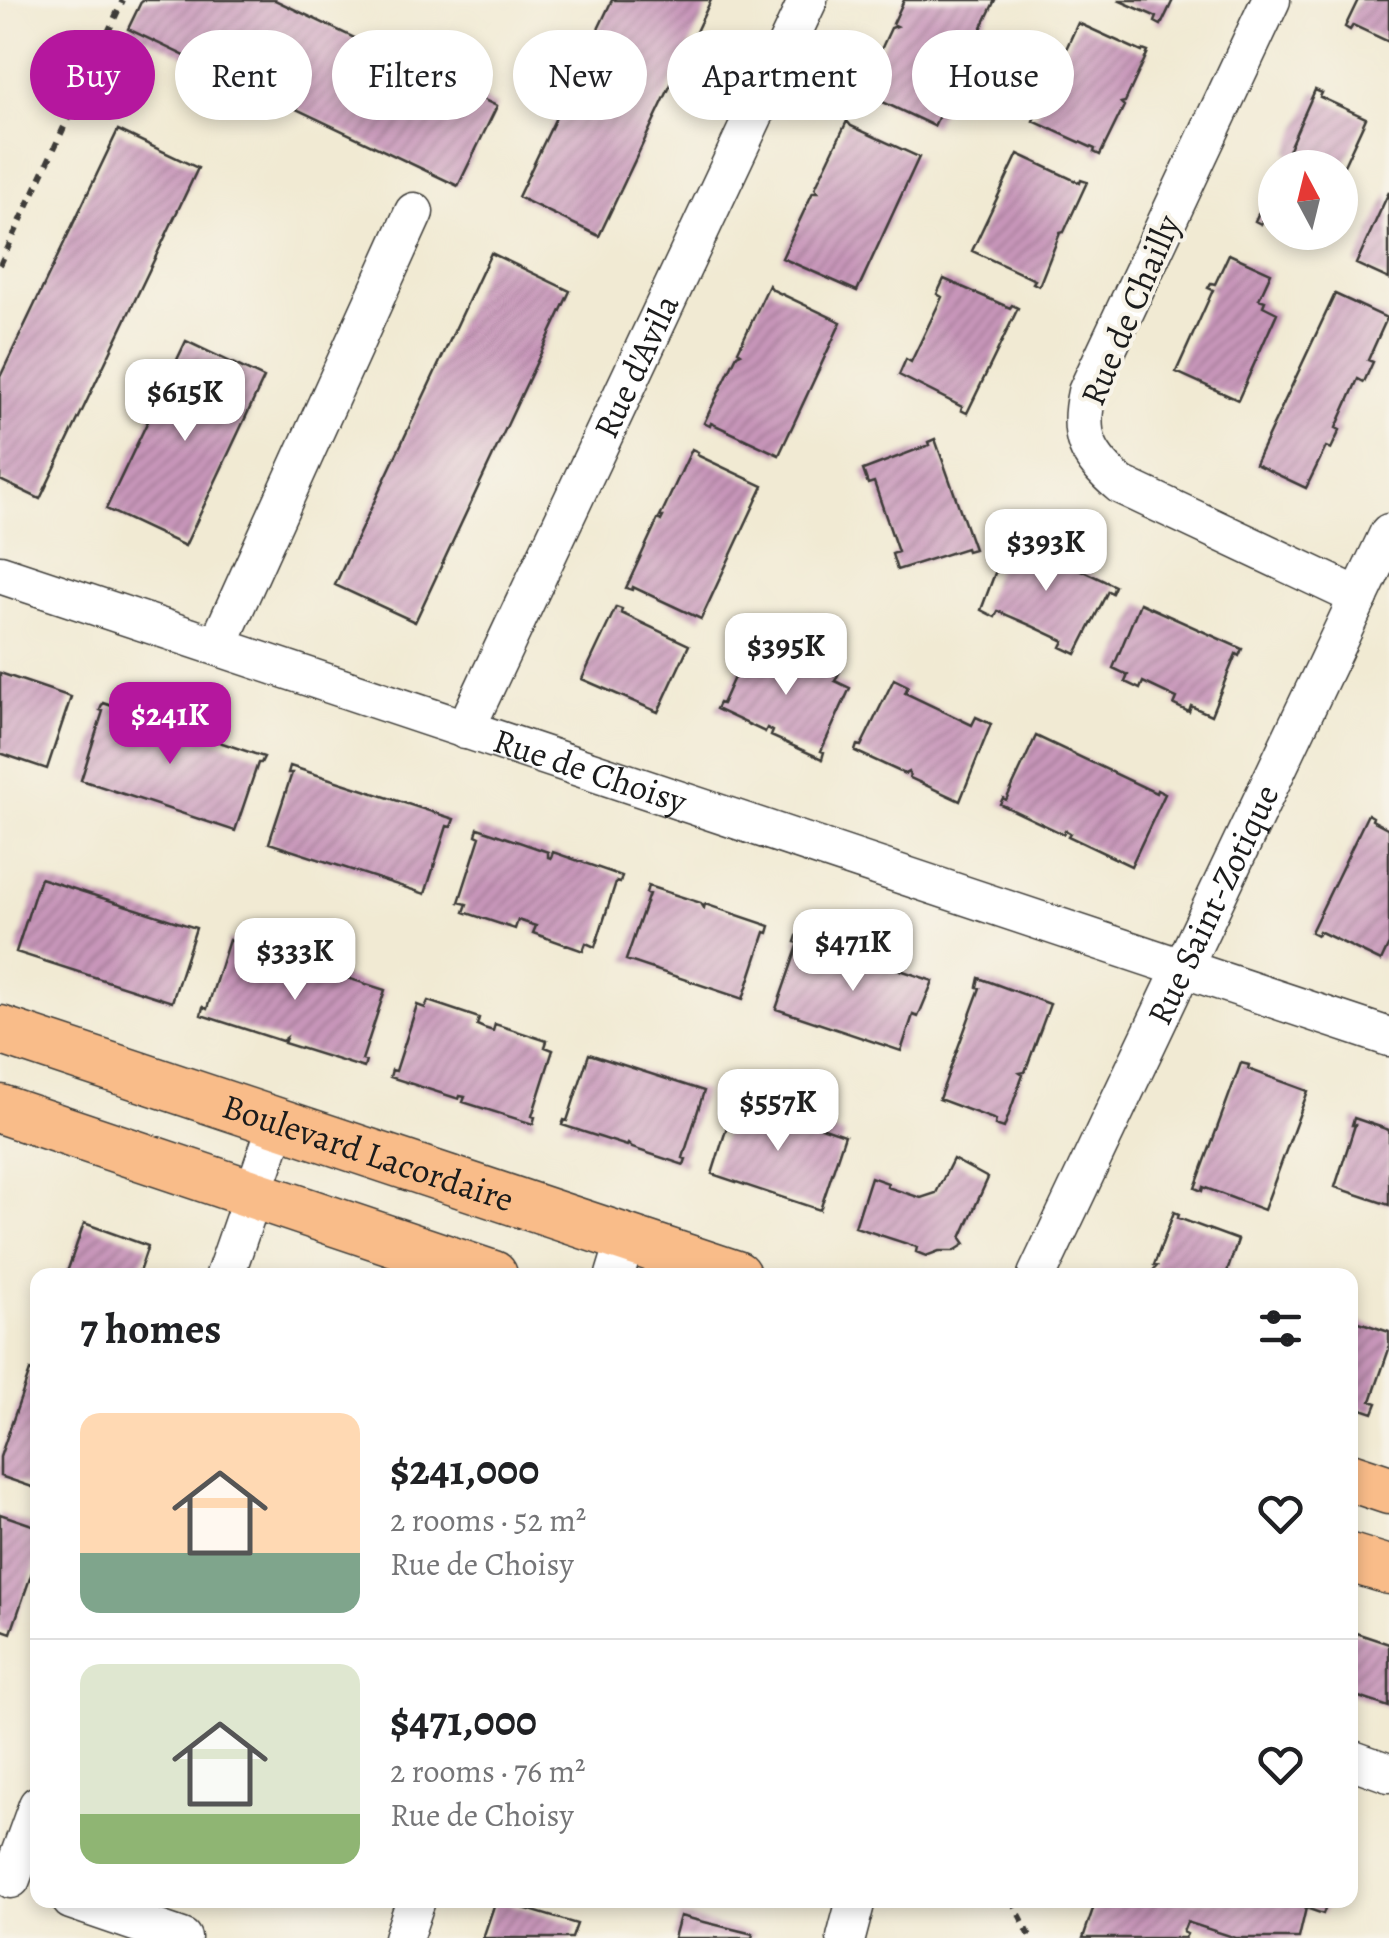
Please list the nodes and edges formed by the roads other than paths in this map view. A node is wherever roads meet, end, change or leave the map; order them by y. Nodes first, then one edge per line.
1 (808, 0) edge
2 (1271, 0) edge
3 (414, 212) dead end
4 (1389, 534) edge
5 (0, 574) edge
6 (1358, 597) junction
7 (218, 645) junction
8 (465, 730) junction
9 (1182, 968) junction
10 (0, 1030) edge
11 (1389, 1036) edge
12 (0, 1109) edge
13 (277, 1125) junction
14 (254, 1193) junction
15 (620, 1257) edge
16 (227, 1268) edge
17 (473, 1268) edge
18 (691, 1268) edge
19 (1040, 1268) edge
20 (1358, 1480) edge
21 (1389, 1490) edge
22 (1358, 1560) edge
23 (1389, 1570) edge
24 (1358, 1762) edge
25 (1389, 1772) edge
26 (30, 1832) edge
27 (16, 1881) edge
28 (93, 1908) edge
29 (413, 1908) edge
30 (854, 1908) edge
31 (170, 1936) edge
32 (403, 1938) edge
33 (846, 1938) edge

1 - 8 street, Rue d'Avila
2 - 6 street, Rue de Chailly
3 - 7 street
4 - 6 street, Rue Saint-Zotique
5 - 7 street, Rue de Choisy
6 - 9 street, Rue Saint-Zotique
7 - 8 street, Rue de Choisy
8 - 9 street, Rue de Choisy
9 - 11 street, Rue de Choisy
9 - 19 street, Rue Saint-Zotique
10 - 13 main road, Boulevard Lacordaire
12 - 14 main road, Boulevard Lacordaire
13 - 14 street
13 - 15 main road, Boulevard Lacordaire
14 - 16 street
14 - 17 main road, Boulevard Lacordaire
15 - 18 main road, Boulevard Lacordaire
20 - 21 main road
22 - 23 main road
24 - 25 street
26 - 27 street
28 - 31 street
29 - 32 street
30 - 33 street

